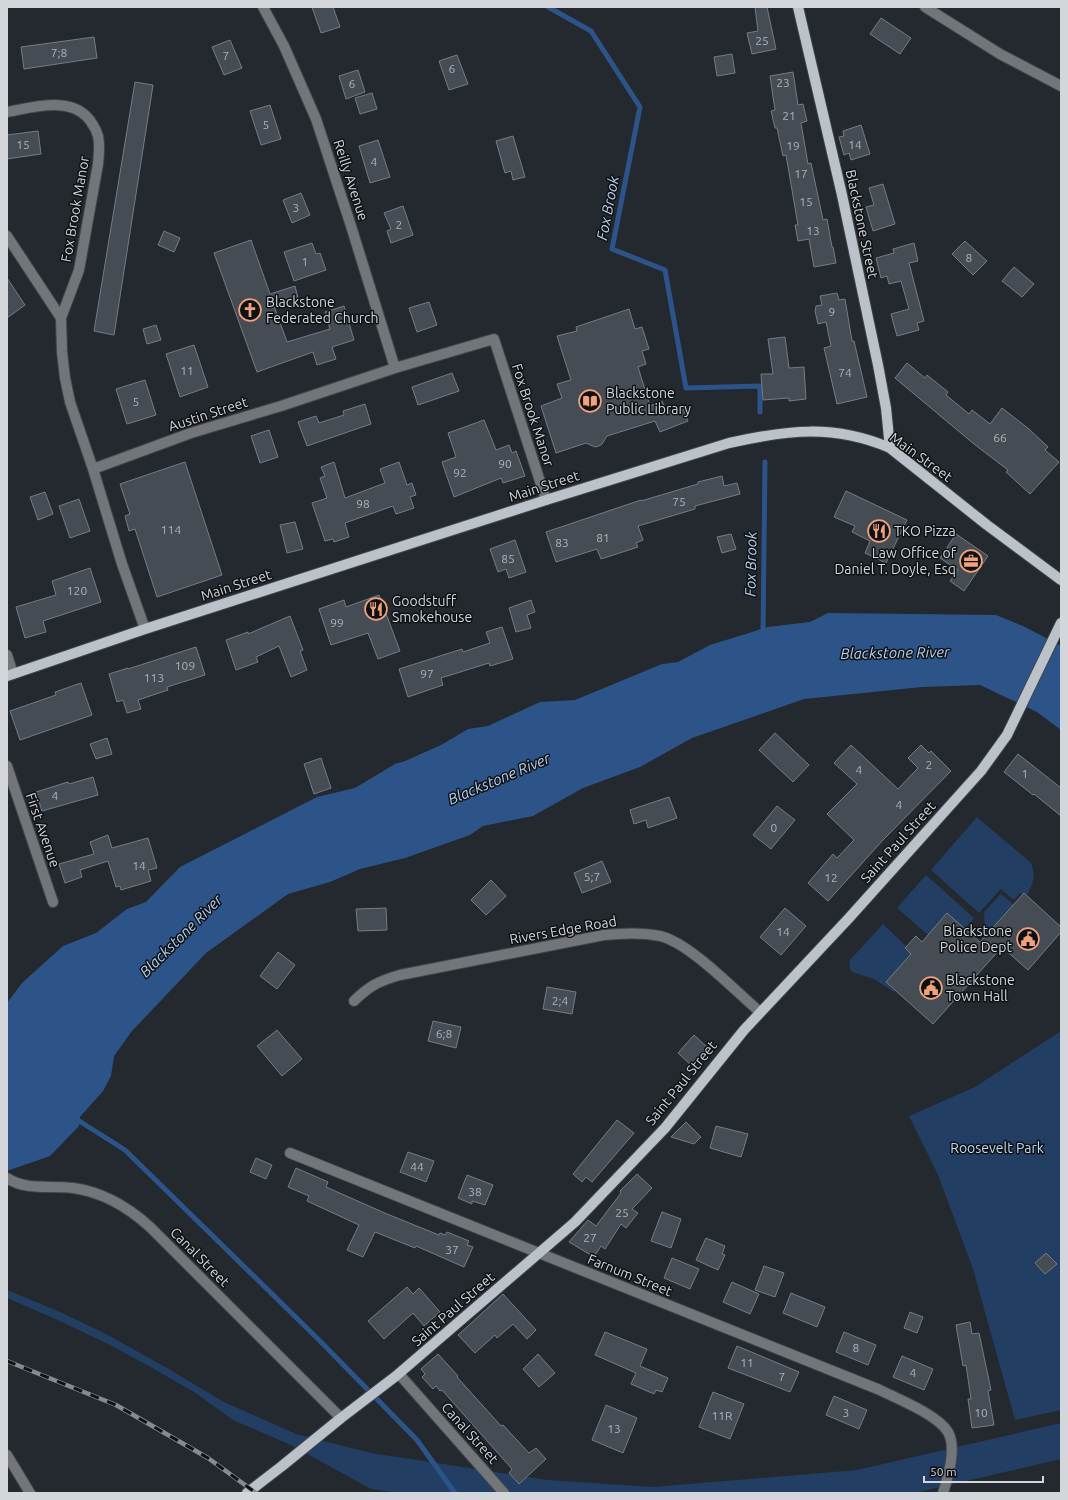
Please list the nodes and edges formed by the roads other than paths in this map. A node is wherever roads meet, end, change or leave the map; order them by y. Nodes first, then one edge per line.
1 (263, 7) edge
2 (798, 7) edge
3 (925, 7) edge
4 (1061, 86) edge
5 (7, 112) edge
6 (7, 236) edge
7 (61, 318) junction
8 (494, 339) joint
9 (395, 368) junction
10 (890, 448) junction
11 (93, 469) junction
12 (546, 500) junction
13 (1061, 580) edge
14 (1059, 627) edge
15 (145, 629) junction
16 (7, 654) edge
17 (10, 675) edge
18 (7, 766) edge
19 (53, 902) dead end
20 (354, 1001) dead end
21 (760, 1012) junction
22 (290, 1153) dead end
23 (7, 1178) edge
24 (540, 1253) junction
25 (399, 1374) junction
26 (341, 1418) junction
27 (7, 1455) edge
28 (30, 1493) edge
29 (246, 1493) edge
30 (504, 1493) edge
31 (943, 1493) edge

1 - 9 street, Reilly Avenue
2 - 10 main road, Blackstone Street
3 - 4 street
5 - 7 street, Fox Brook Manor
6 - 7 street
7 - 11 street, Fox Brook Manor
8 - 9 street, Austin Street
8 - 12 street, Fox Brook Manor
9 - 11 street, Austin Street
10 - 12 main road, Main Street
10 - 13 main road, Main Street
11 - 15 street
12 - 15 main road, Main Street
14 - 21 main road, Saint Paul Street
15 - 17 main road, Main Street
16 - 17 street
18 - 19 street, First Avenue
20 - 21 street, Rivers Edge Road
21 - 24 main road, Saint Paul Street
22 - 24 street, Farnum Street
23 - 26 street, Canal Street
24 - 25 main road, Saint Paul Street
24 - 31 street, Farnum Street
25 - 26 main road, Saint Paul Street
25 - 30 street, Canal Street
26 - 29 main road, Saint Paul Street
27 - 28 street

